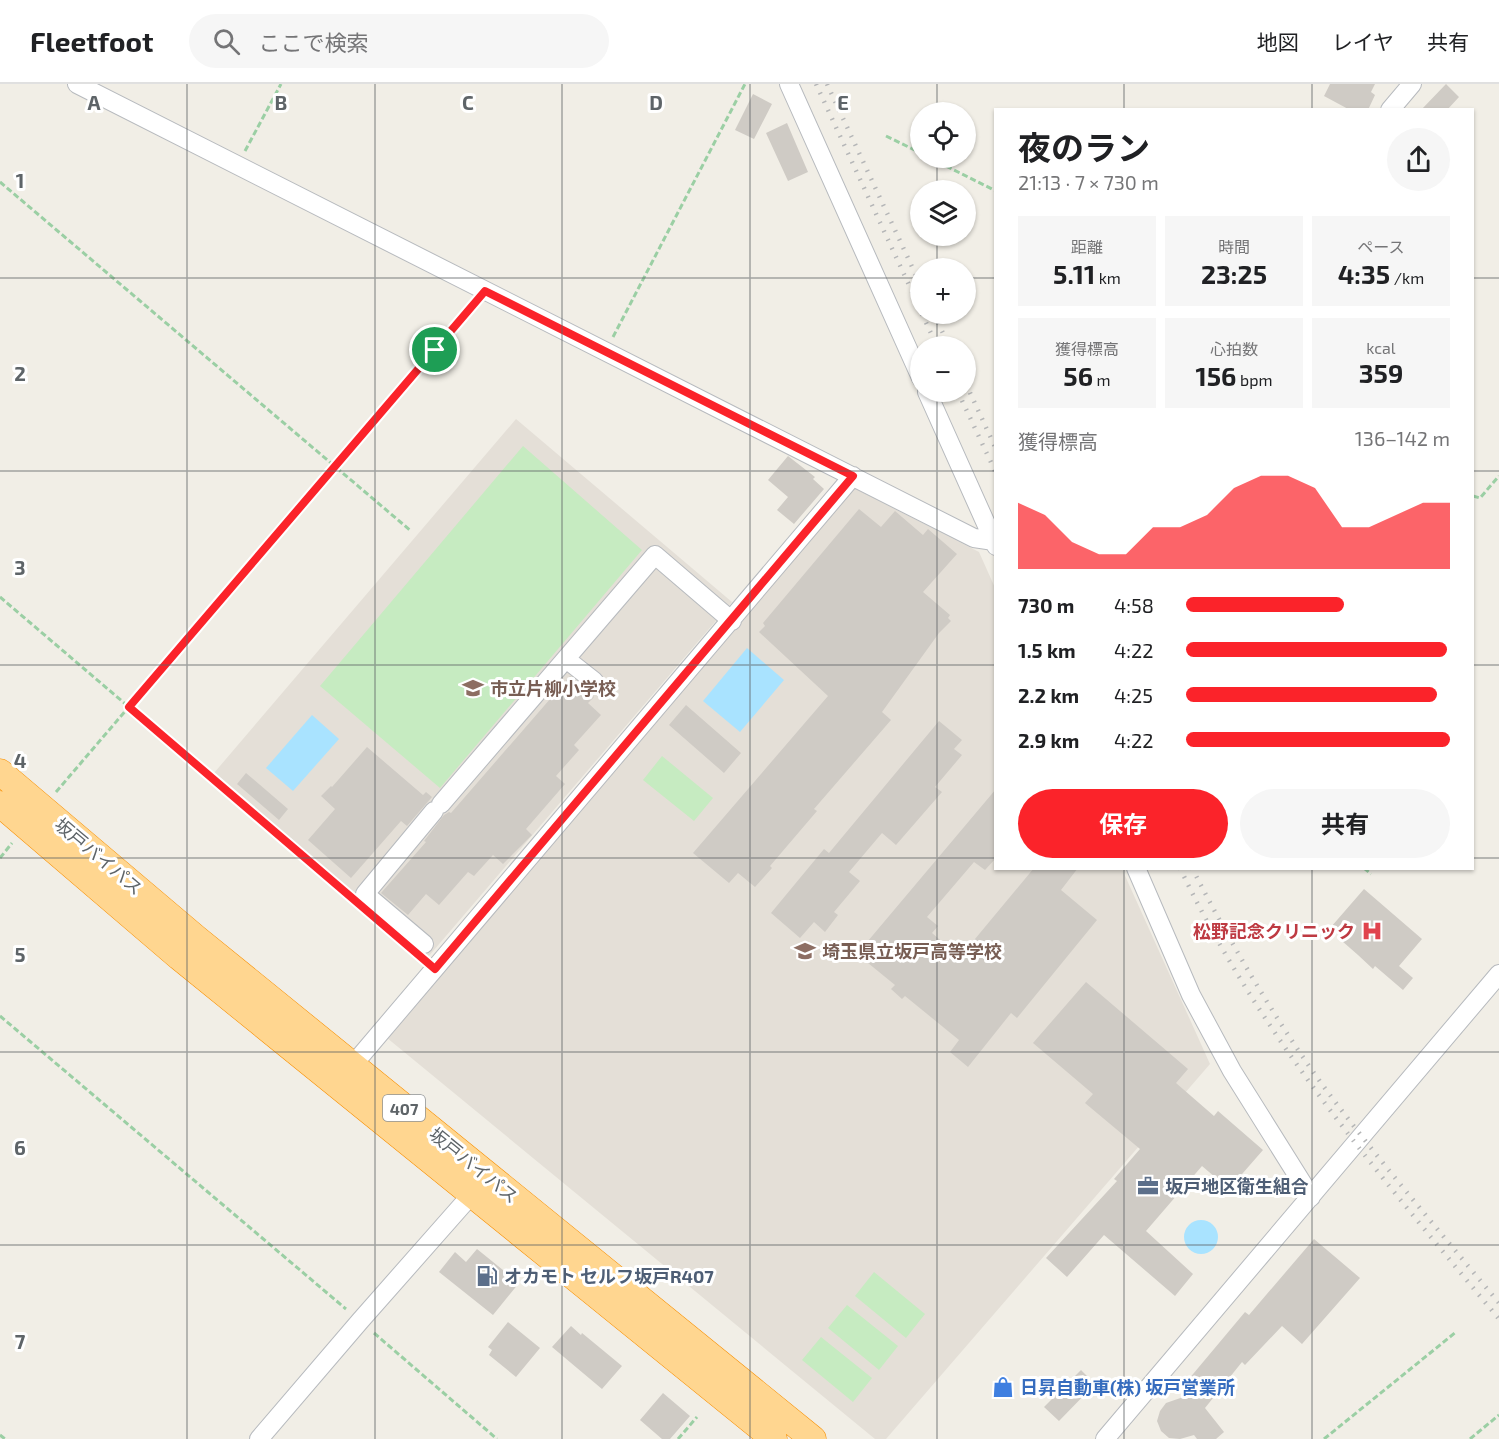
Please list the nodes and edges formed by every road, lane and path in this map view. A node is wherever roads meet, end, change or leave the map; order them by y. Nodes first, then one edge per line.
1 (77, 84) edge
2 (281, 84) edge
3 (745, 84) edge
4 (789, 84) edge
5 (1413, 84) edge
6 (1392, 108) edge
7 (886, 136) dead end
8 (910, 148) edge
9 (238, 166) junction
10 (950, 168) edge
11 (0, 182) edge
12 (994, 190) edge
13 (485, 291) junction
14 (606, 352) junction
15 (910, 354) edge
16 (932, 402) edge
17 (335, 468) junction
18 (853, 476) junction
19 (1499, 476) edge
20 (1474, 496) edge
21 (411, 531) dead end
22 (994, 541) edge
23 (994, 543) edge
24 (0, 597) edge
25 (732, 621) junction
26 (566, 660) junction
27 (594, 681) dead end
28 (129, 707) junction
29 (0, 772) edge
30 (0, 804) edge
31 (42, 808) junction
32 (1137, 870) edge
33 (1366, 870) edge
34 (1371, 874) dead end
35 (354, 900) dead end
36 (424, 944) dead end
37 (1499, 974) edge
38 (0, 1016) edge
39 (352, 1066) junction
40 (472, 1194) junction
41 (1311, 1197) junction
42 (360, 1321) junction
43 (1456, 1332) dead end
44 (1499, 1415) edge
45 (697, 1417) dead end
46 (0, 1435) edge
47 (5, 1439) edge
48 (260, 1439) edge
49 (497, 1439) edge
50 (678, 1439) edge
51 (774, 1439) edge
52 (813, 1439) edge
53 (1105, 1439) edge
54 (1324, 1439) edge
55 (1470, 1439) edge

1 - 9 street
2 - 9 path
3 - 14 path
4 - 15 street
5 - 6 street
7 - 8 path
9 - 13 street
10 - 12 path
11 - 17 path
13 - 14 street
13 - 17 path
14 - 18 street
16 - 22 street
17 - 21 path
17 - 28 path
18 - 23 street
18 - 25 street
19 - 20 path
24 - 28 path
25 - 26 street
25 - 39 street
26 - 27 street
26 - 36 street
28 - 31 path
28 - 35 path
29 - 31 highway, 坂戸バイパス / 407
30 - 40 highway, 坂戸バイパス / 407
31 - 39 highway, 坂戸バイパス / 407
32 - 41 street
33 - 34 path
37 - 41 street
38 - 42 path
39 - 52 highway, 坂戸バイパス / 407
40 - 42 street
40 - 51 highway, 坂戸バイパス / 407
41 - 53 street
42 - 48 street
42 - 49 path
43 - 54 path
44 - 55 path
45 - 50 path
46 - 47 path

